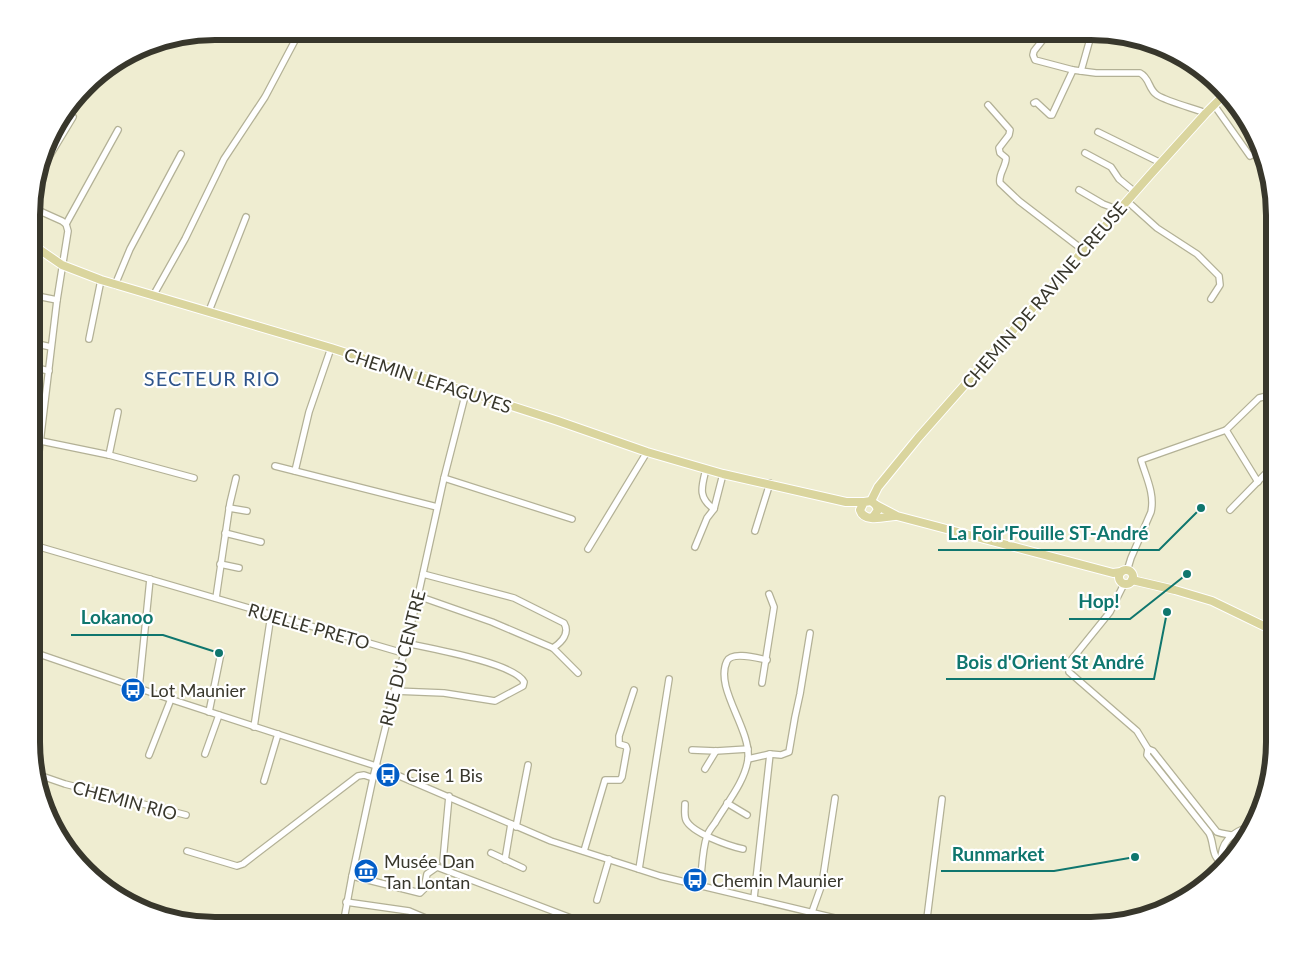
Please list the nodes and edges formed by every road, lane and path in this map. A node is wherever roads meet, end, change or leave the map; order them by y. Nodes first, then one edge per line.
1 (295, 40) edge
2 (1043, 40) edge
3 (1090, 40) edge
4 (1073, 70) junction
5 (1081, 71) junction
6 (1221, 98) edge
7 (1034, 103) dead end
8 (988, 104) dead end
9 (1214, 106) junction
10 (1206, 113) junction
11 (74, 117) dead end
12 (118, 130) dead end
13 (1098, 132) dead end
14 (1085, 153) dead end
15 (1255, 153) edge
16 (181, 154) dead end
17 (51, 155) edge
18 (1161, 163) junction
19 (1079, 190) dead end
20 (1135, 192) junction
21 (1127, 200) junction
22 (1119, 210) junction
23 (40, 211) edge
24 (246, 217) dead end
25 (66, 224) junction
26 (1083, 250) junction
27 (40, 251) edge
28 (62, 265) junction
29 (101, 280) junction
30 (115, 285) junction
31 (40, 295) edge
32 (153, 296) junction
33 (1211, 299) dead end
34 (56, 300) junction
35 (208, 311) junction
36 (89, 339) dead end
37 (40, 345) edge
38 (51, 347) junction
39 (330, 348) junction
40 (40, 369) edge
41 (49, 371) junction
42 (466, 392) junction
43 (1266, 396) edge
44 (118, 412) dead end
45 (1226, 430) junction
46 (41, 440) junction
47 (40, 448) edge
48 (647, 452) junction
49 (109, 455) junction
50 (276, 466) dead end
51 (706, 468) junction
52 (295, 471) junction
53 (723, 474) junction
54 (1266, 474) edge
55 (194, 478) dead end
56 (236, 478) dead end
57 (444, 478) junction
58 (1258, 482) junction
59 (770, 483) junction
60 (846, 502) junction
61 (871, 503) junction
62 (229, 508) junction
63 (437, 508) junction
64 (714, 510) junction
65 (1230, 510) dead end
66 (247, 511) dead end
67 (861, 514) junction
68 (897, 516) junction
69 (873, 517) junction
70 (572, 519) dead end
71 (755, 531) dead end
72 (225, 533) junction
73 (261, 542) dead end
74 (40, 546) edge
75 (695, 547) dead end
76 (588, 550) dead end
77 (220, 564) junction
78 (239, 568) dead end
79 (423, 574) junction
80 (1121, 576) junction
81 (150, 580) junction
82 (769, 594) dead end
83 (418, 596) junction
84 (216, 598) junction
85 (271, 615) junction
86 (1266, 627) edge
87 (810, 633) dead end
88 (405, 643) junction
89 (553, 648) junction
90 (221, 653) dead end
91 (403, 653) junction
92 (40, 654) edge
93 (767, 660) junction
94 (578, 673) dead end
95 (668, 679) dead end
96 (762, 683) dead end
97 (138, 688) junction
98 (634, 690) dead end
99 (394, 691) junction
100 (171, 699) junction
101 (209, 712) junction
102 (219, 715) junction
103 (254, 726) junction
104 (278, 734) junction
105 (748, 749) junction
106 (1148, 749) junction
107 (692, 750) dead end
108 (716, 751) junction
109 (205, 754) dead end
110 (770, 754) junction
111 (149, 755) dead end
112 (748, 759) junction
113 (528, 765) dead end
114 (376, 766) junction
115 (705, 769) dead end
116 (43, 776) edge
117 (373, 778) junction
118 (264, 781) dead end
119 (449, 796) junction
120 (835, 798) dead end
121 (942, 799) dead end
122 (685, 804) dead end
123 (726, 804) junction
124 (747, 815) dead end
125 (186, 816) dead end
126 (513, 825) junction
127 (1243, 828) edge
128 (1223, 835) junction
129 (1233, 835) junction
130 (707, 836) junction
131 (1237, 837) edge
132 (1214, 845) junction
133 (742, 849) dead end
134 (187, 851) dead end
135 (584, 851) junction
136 (491, 853) dead end
137 (1222, 856) edge
138 (609, 859) junction
139 (505, 860) junction
140 (443, 861) dead end
141 (1219, 861) edge
142 (524, 868) dead end
143 (639, 869) junction
144 (352, 876) junction
145 (700, 885) junction
146 (754, 898) junction
147 (597, 900) dead end
148 (346, 902) junction
149 (812, 912) junction
150 (345, 917) edge
151 (422, 917) edge
152 (568, 917) edge
153 (832, 917) edge
154 (927, 917) edge

1 - 32 street
2 - 4 street
3 - 5 street
4 - 5 street
4 - 7 street
5 - 10 street
6 - 9 main road, CHEMIN DE RAVINE CREUSE
8 - 26 street
9 - 10 main road, CHEMIN DE RAVINE CREUSE
9 - 15 street
10 - 18 main road, CHEMIN DE RAVINE CREUSE
11 - 17 street
12 - 25 street
13 - 18 street
14 - 20 street
16 - 30 street
18 - 20 main road, CHEMIN DE RAVINE CREUSE
19 - 22 street
20 - 21 main road, CHEMIN DE RAVINE CREUSE
21 - 22 main road, CHEMIN DE RAVINE CREUSE
21 - 33 street
22 - 26 main road, CHEMIN DE RAVINE CREUSE
23 - 25 street
24 - 35 street
25 - 28 street
26 - 61 main road, CHEMIN DE RAVINE CREUSE
27 - 28 main road, CHEMIN LEFAGUYES
28 - 29 main road, CHEMIN LEFAGUYES
28 - 34 street
29 - 30 main road, CHEMIN LEFAGUYES
29 - 36 street
30 - 32 main road, CHEMIN LEFAGUYES
31 - 34 street
32 - 35 main road, CHEMIN LEFAGUYES
34 - 38 street
35 - 39 main road, CHEMIN LEFAGUYES
37 - 38 street
38 - 41 street
39 - 42 main road, CHEMIN LEFAGUYES
39 - 52 street
40 - 41 street
41 - 46 street
42 - 48 main road, CHEMIN LEFAGUYES
42 - 57 street, RUE DU CENTRE
43 - 45 street
44 - 49 street
45 - 58 street
45 - 80 street
46 - 47 street
46 - 49 street
48 - 51 main road, CHEMIN LEFAGUYES
48 - 76 street
49 - 55 street
50 - 52 street
51 - 53 main road, CHEMIN LEFAGUYES
51 - 64 street
52 - 63 street
53 - 59 main road, CHEMIN LEFAGUYES
53 - 64 street
54 - 58 street
56 - 62 street
57 - 63 street, RUE DU CENTRE
57 - 70 street
58 - 65 street
59 - 60 main road, CHEMIN LEFAGUYES
59 - 71 street
60 - 61 main road, CHEMIN LEFAGUYES
60 - 67 main road, CHEMIN LEFAGUYES
61 - 67 main road
61 - 68 main road, CHEMIN LEFAGUYES
61 - 69 main road
62 - 66 street
62 - 72 street
63 - 79 street, RUE DU CENTRE
64 - 75 street
67 - 69 main road, CHEMIN LEFAGUYES
68 - 69 main road, CHEMIN LEFAGUYES
68 - 80 main road, CHEMIN LEFAGUYES
72 - 73 street
72 - 77 street
74 - 81 street, RUELLE PRETO
77 - 78 street
77 - 84 street
79 - 83 street, RUE DU CENTRE
79 - 89 street
80 - 86 main road
80 - 106 street
81 - 84 street, RUELLE PRETO
81 - 97 street
82 - 93 street
83 - 88 street, RUE DU CENTRE
83 - 89 street
84 - 85 street, RUELLE PRETO
85 - 91 street, RUELLE PRETO
85 - 103 street
87 - 110 street
88 - 91 street, RUE DU CENTRE
88 - 99 street
89 - 94 street
90 - 101 street
91 - 99 street, RUE DU CENTRE
92 - 97 street
93 - 96 street
93 - 105 street
95 - 143 street
97 - 100 street
98 - 135 street
99 - 114 street, RUE DU CENTRE
100 - 101 street
100 - 111 street
101 - 102 street
102 - 103 street
102 - 109 street
103 - 104 street
104 - 114 street
104 - 118 street
105 - 108 street
105 - 112 street
106 - 128 street
106 - 132 street
107 - 108 street
108 - 115 street
110 - 112 street
110 - 146 street
112 - 123 street
113 - 126 street
114 - 117 street, RUE DU CENTRE
114 - 119 street
116 - 125 street, CHEMIN RIO
117 - 134 street
117 - 144 street, RUE DU CENTRE
119 - 126 street
119 - 140 street
120 - 149 street
121 - 154 street
122 - 130 street
123 - 124 street
123 - 130 street
126 - 135 street
126 - 139 street
127 - 129 street
128 - 129 street
128 - 132 street
129 - 131 street
129 - 137 street
130 - 133 street
130 - 145 street
132 - 141 street
135 - 138 street
136 - 139 street
138 - 143 street
138 - 147 street
139 - 142 street
143 - 145 street
144 - 148 street, RUE DU CENTRE
144 - 152 street
145 - 146 street
146 - 149 street
148 - 150 street, RUE DU CENTRE
148 - 151 street
149 - 153 street

